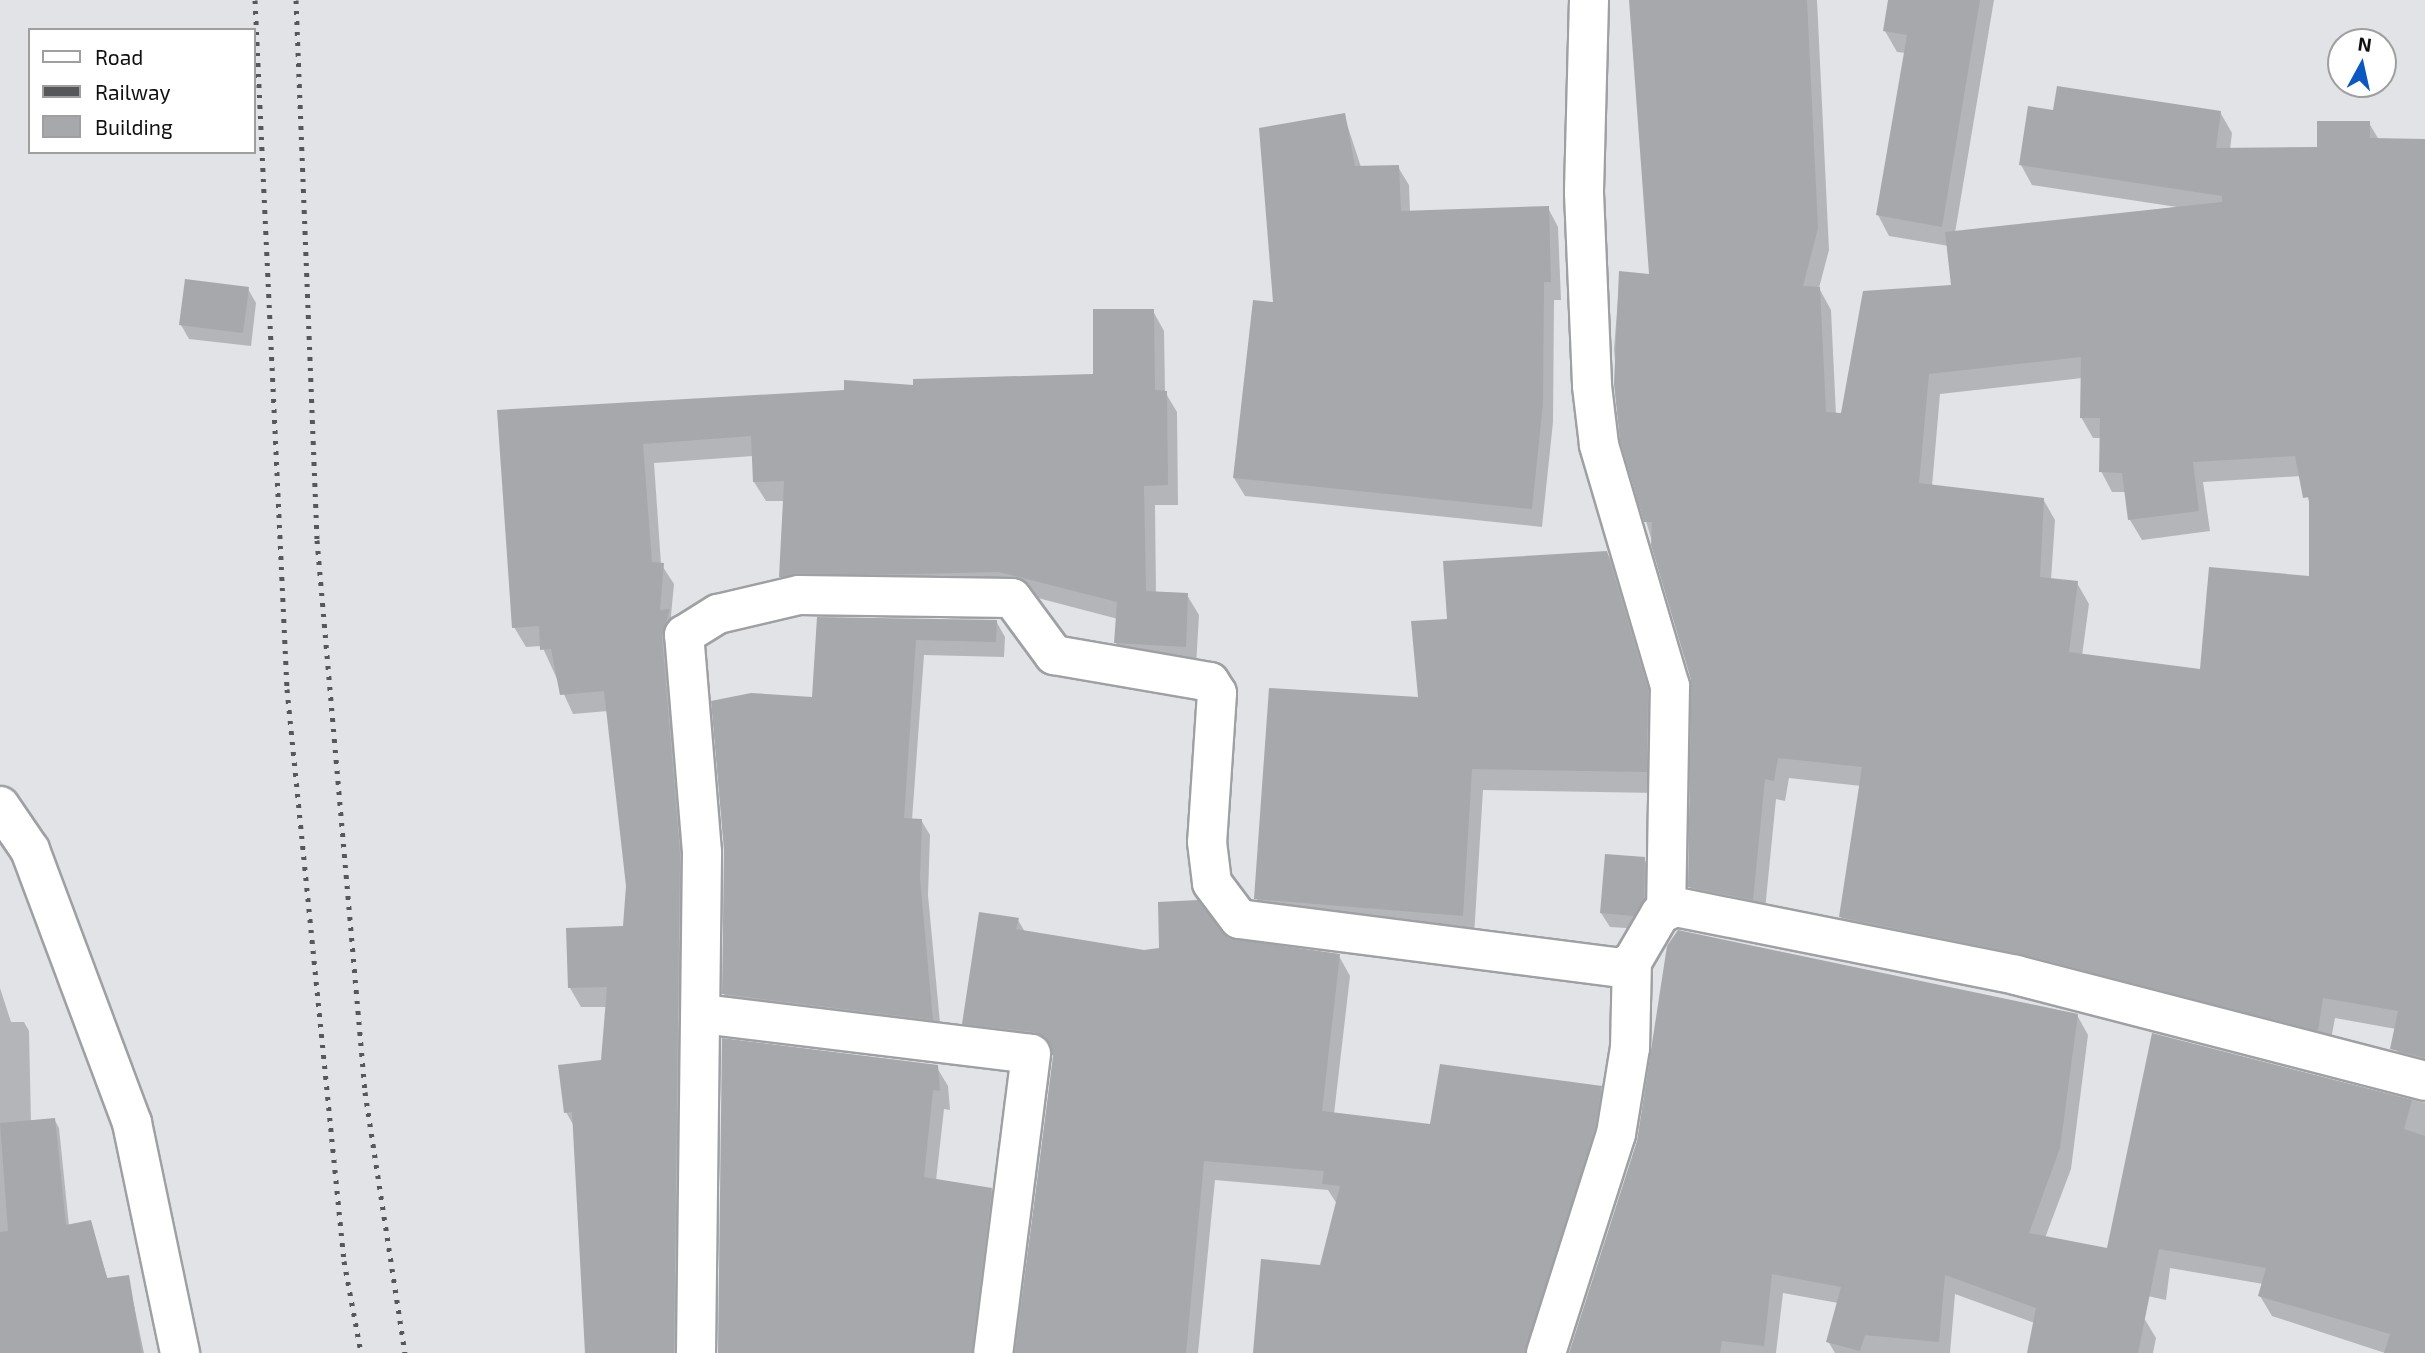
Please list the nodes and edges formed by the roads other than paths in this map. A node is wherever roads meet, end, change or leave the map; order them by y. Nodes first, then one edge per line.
1 (1589, 0) edge
2 (0, 806) edge
3 (1666, 908) junction
4 (1632, 962) junction
5 (702, 1014) junction
6 (2425, 1081) edge
7 (180, 1353) edge
8 (696, 1353) edge
9 (993, 1353) edge
10 (1546, 1353) edge

1 - 3 street
2 - 7 street
3 - 4 street
3 - 6 street
4 - 5 street
4 - 10 street
5 - 8 street
5 - 9 street

